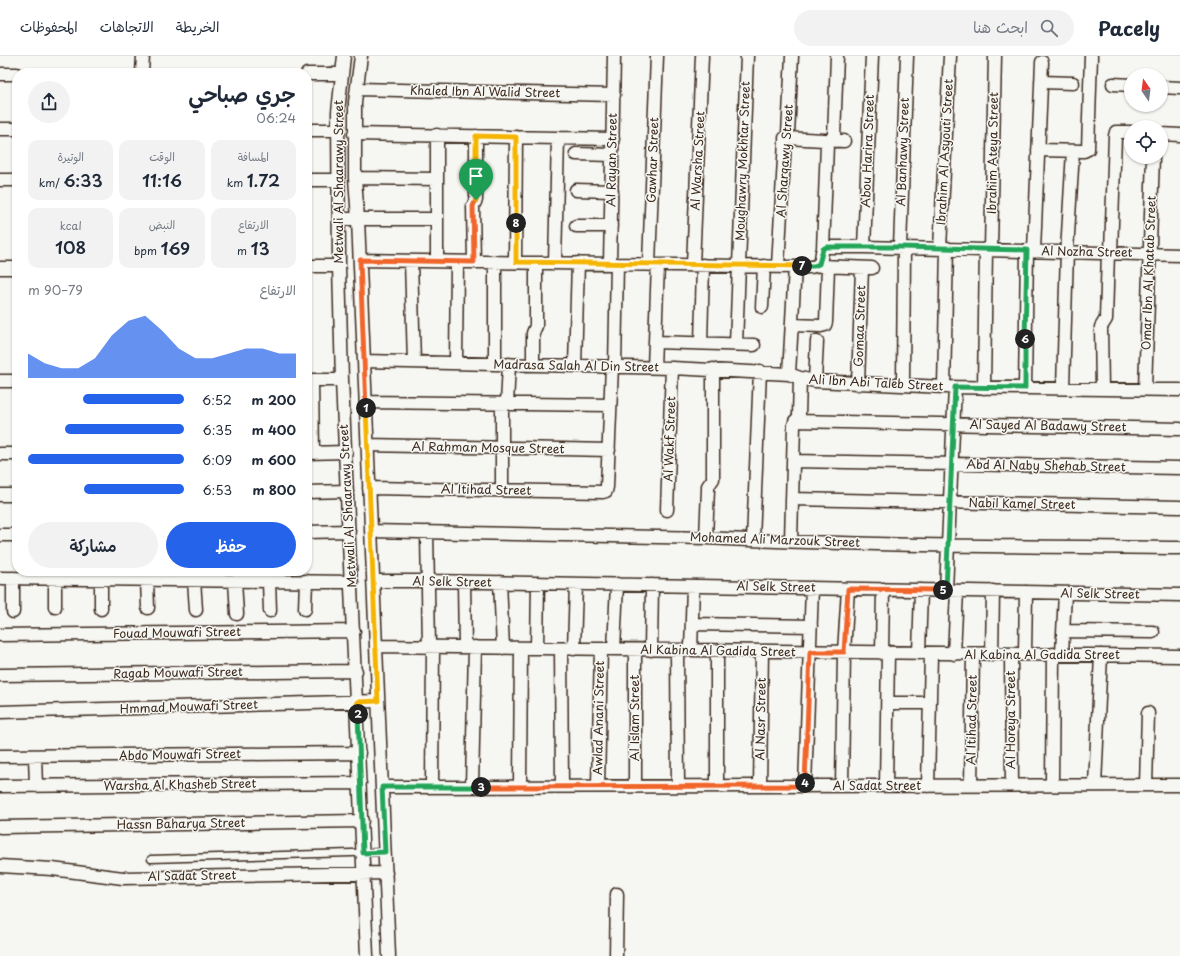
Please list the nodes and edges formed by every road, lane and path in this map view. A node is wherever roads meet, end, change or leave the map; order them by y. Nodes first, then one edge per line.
1 (143, 56) edge
2 (344, 56) edge
3 (361, 56) edge
4 (614, 56) edge
5 (657, 56) edge
6 (702, 56) edge
7 (747, 56) edge
8 (792, 56) edge
9 (837, 56) edge
10 (872, 56) edge
11 (907, 56) edge
12 (950, 56) edge
13 (995, 56) edge
14 (1091, 56) edge
15 (1042, 62) dead end
16 (142, 68) edge
17 (0, 74) edge
18 (12, 74) edge
19 (312, 74) edge
20 (342, 74) junction
21 (1041, 82) junction
22 (1073, 82) dead end
23 (1113, 84) dead end
24 (1124, 85) edge
25 (1168, 87) edge
26 (1180, 88) edge
27 (357, 89) junction
28 (614, 95) junction
29 (0, 130) edge
30 (12, 130) edge
31 (312, 130) edge
32 (338, 130) junction
33 (1124, 132) edge
34 (354, 134) junction
35 (1168, 134) edge
36 (437, 135) junction
37 (1180, 135) edge
38 (476, 136) junction
39 (516, 137) junction
40 (558, 138) junction
41 (785, 138) junction
42 (613, 139) junction
43 (829, 140) junction
44 (844, 141) dead end
45 (1038, 150) junction
46 (1073, 151) junction
47 (576, 154) dead end
48 (612, 155) junction
49 (1153, 164) edge
50 (355, 178) junction
51 (437, 179) junction
52 (0, 180) edge
53 (12, 180) edge
54 (312, 180) edge
55 (338, 180) junction
56 (576, 190) dead end
57 (612, 191) junction
58 (339, 218) junction
59 (358, 218) junction
60 (437, 219) junction
61 (576, 226) dead end
62 (611, 226) junction
63 (864, 247) junction
64 (902, 247) junction
65 (943, 248) junction
66 (823, 249) junction
67 (988, 249) junction
68 (1030, 250) junction
69 (1067, 251) junction
70 (1109, 252) junction
71 (1149, 253) junction
72 (1180, 255) edge
73 (360, 260) junction
74 (411, 261) junction
75 (437, 261) junction
76 (457, 262) junction
77 (474, 262) junction
78 (494, 262) junction
79 (516, 262) junction
80 (536, 263) junction
81 (555, 263) junction
82 (578, 263) junction
83 (613, 264) junction
84 (653, 264) junction
85 (698, 265) junction
86 (312, 266) edge
87 (339, 266) junction
88 (739, 266) junction
89 (764, 266) junction
90 (778, 266) junction
91 (823, 266) junction
92 (795, 267) junction
93 (0, 268) edge
94 (12, 268) edge
95 (762, 306) dead end
96 (792, 324) junction
97 (817, 340) dead end
98 (655, 342) junction
99 (701, 343) junction
100 (736, 344) junction
101 (754, 345) dead end
102 (364, 361) junction
103 (414, 362) junction
104 (456, 363) junction
105 (495, 364) junction
106 (509, 364) junction
107 (533, 364) junction
108 (575, 365) junction
109 (614, 366) junction
110 (654, 367) junction
111 (672, 368) junction
112 (713, 369) junction
113 (760, 372) junction
114 (789, 374) junction
115 (800, 378) junction
116 (312, 380) edge
117 (342, 380) junction
118 (0, 381) edge
119 (12, 381) edge
120 (815, 381) junction
121 (858, 384) junction
122 (903, 385) junction
123 (950, 387) junction
124 (984, 388) junction
125 (1025, 388) junction
126 (1063, 388) junction
127 (1102, 389) junction
128 (1145, 389) junction
129 (1180, 390) edge
130 (366, 402) junction
131 (505, 404) junction
132 (610, 405) junction
133 (796, 421) junction
134 (954, 424) junction
135 (1180, 429) edge
136 (367, 446) junction
137 (502, 448) junction
138 (609, 450) junction
139 (346, 452) junction
140 (312, 453) edge
141 (0, 454) edge
142 (12, 454) edge
143 (793, 462) junction
144 (952, 464) junction
145 (1180, 468) edge
146 (369, 488) junction
147 (502, 490) junction
148 (348, 491) junction
149 (312, 492) edge
150 (603, 492) joint
151 (12, 495) edge
152 (0, 496) edge
153 (792, 499) junction
154 (950, 502) junction
155 (1180, 507) edge
156 (667, 510) dead end
157 (350, 531) junction
158 (312, 532) edge
159 (371, 532) junction
160 (427, 532) junction
161 (0, 535) edge
162 (12, 535) edge
163 (706, 538) junction
164 (754, 540) junction
165 (791, 541) junction
166 (948, 545) junction
167 (1180, 548) edge
168 (0, 578) edge
169 (13, 578) junction
170 (55, 578) junction
171 (101, 579) junction
172 (147, 579) junction
173 (194, 580) junction
174 (235, 580) junction
175 (269, 581) junction
176 (306, 581) junction
177 (373, 581) junction
178 (428, 581) junction
179 (352, 582) junction
180 (464, 582) junction
181 (500, 582) junction
182 (538, 583) junction
183 (576, 584) junction
184 (617, 584) junction
185 (652, 585) junction
186 (693, 586) junction
187 (812, 588) junction
188 (848, 589) junction
189 (883, 589) junction
190 (921, 590) junction
191 (952, 591) junction
192 (993, 591) junction
193 (1026, 592) junction
194 (1065, 593) junction
195 (1180, 595) edge
196 (55, 607) dead end
197 (148, 608) dead end
198 (101, 609) dead end
199 (306, 609) dead end
200 (196, 610) dead end
201 (270, 611) dead end
202 (12, 612) dead end
203 (237, 614) dead end
204 (692, 624) junction
205 (811, 626) junction
206 (354, 631) junction
207 (1063, 631) junction
208 (1153, 632) dead end
209 (0, 635) edge
210 (376, 646) junction
211 (431, 647) junction
212 (470, 647) junction
213 (503, 648) junction
214 (521, 648) junction
215 (537, 648) junction
216 (562, 649) junction
217 (574, 649) junction
218 (601, 649) junction
219 (614, 649) junction
220 (635, 650) junction
221 (651, 650) junction
222 (676, 650) junction
223 (691, 650) junction
224 (717, 651) junction
225 (762, 651) junction
226 (810, 652) junction
227 (844, 652) junction
228 (885, 653) junction
229 (925, 654) junction
230 (954, 654) junction
231 (973, 654) junction
232 (992, 654) junction
233 (1025, 654) junction
234 (1058, 654) junction
235 (1011, 655) junction
236 (1101, 655) junction
237 (1180, 656) edge
238 (356, 671) junction
239 (0, 675) edge
240 (378, 701) junction
241 (357, 702) junction
242 (888, 703) junction
243 (930, 703) junction
244 (0, 712) edge
245 (1148, 713) dead end
246 (359, 752) junction
247 (0, 756) edge
248 (35, 756) junction
249 (360, 783) junction
250 (1012, 785) junction
251 (1052, 785) junction
252 (1095, 785) junction
253 (1146, 785) junction
254 (1180, 785) edge
255 (0, 786) edge
256 (36, 786) junction
257 (520, 786) junction
258 (562, 786) junction
259 (598, 786) junction
260 (635, 786) junction
261 (678, 786) junction
262 (717, 786) junction
263 (760, 786) junction
264 (805, 786) junction
265 (842, 786) junction
266 (886, 786) junction
267 (928, 786) junction
268 (970, 786) junction
269 (382, 787) junction
270 (432, 787) junction
271 (472, 787) junction
272 (362, 821) junction
273 (0, 827) edge
274 (385, 852) junction
275 (363, 853) junction
276 (151, 859) dead end
277 (0, 866) edge
278 (364, 873) junction
279 (386, 873) junction
280 (617, 894) dead end
281 (388, 929) junction
282 (366, 930) junction
283 (367, 956) edge
284 (389, 956) edge
285 (616, 956) edge

1 - 16 street
2 - 20 street, Metwali Al Shaarawy Street
3 - 27 street, Metwali Al Shaarawy Street
4 - 28 street, Al Rayan Street
5 - 84 street, Gawhar Street
6 - 85 street, Al Warsha Street
7 - 88 street, Moughawry Mokhtar Street
8 - 41 street, Al Sharqawy Street
9 - 43 street
10 - 63 street, Abou Harira Street
11 - 64 street, Al Banhawy Street
12 - 65 street, Ibrahim Al Asyouti Street
13 - 67 street, Ibrahim Ateya Street
14 - 46 street
15 - 21 street
17 - 18 street
19 - 20 street
20 - 32 street, Metwali Al Shaarawy Street
21 - 22 street
21 - 45 street
23 - 24 street
25 - 26 street
27 - 28 street, Khaled Ibn Al Walid Street
27 - 34 street, Metwali Al Shaarawy Street
28 - 42 street, Al Rayan Street
29 - 30 street
31 - 32 street
32 - 55 street, Metwali Al Shaarawy Street
33 - 70 street
34 - 36 street
34 - 50 street, Metwali Al Shaarawy Street
35 - 37 street
36 - 38 street
36 - 51 street
38 - 39 street
38 - 77 street
39 - 40 street
39 - 79 street
40 - 42 street
40 - 81 street
41 - 43 street
41 - 90 street, Al Sharqawy Street
42 - 48 street, Al Rayan Street
43 - 44 street
43 - 66 street
45 - 46 street
45 - 68 street
46 - 69 street
47 - 48 street
48 - 57 street, Al Rayan Street
49 - 71 street, Omar Ibn Al Khatab Street
50 - 51 street
50 - 59 street, Metwali Al Shaarawy Street
51 - 60 street
52 - 53 street
54 - 55 street
55 - 58 street, Metwali Al Shaarawy Street
56 - 57 street
57 - 62 street, Al Rayan Street
58 - 59 street
58 - 87 street, Metwali Al Shaarawy Street
59 - 60 street
59 - 73 street, Metwali Al Shaarawy Street
60 - 75 street
61 - 62 street
62 - 83 street, Al Rayan Street
63 - 64 street, Al Nozha Street
63 - 66 street, Al Nozha Street
64 - 65 street, Al Nozha Street
64 - 122 street, Al Banhawy Street
65 - 67 street, Al Nozha Street
65 - 123 street, Ibrahim Al Asyouti Street
66 - 91 street
67 - 68 street, Al Nozha Street
67 - 124 street, Ibrahim Ateya Street
68 - 69 street, Al Nozha Street
68 - 125 street
69 - 70 street, Al Nozha Street
69 - 126 street
70 - 71 street, Al Nozha Street
70 - 127 street
71 - 72 street, Al Nozha Street
71 - 128 street, Omar Ibn Al Khatab Street
73 - 74 street
73 - 102 street, Metwali Al Shaarawy Street
74 - 75 street
74 - 103 street
75 - 76 street
76 - 77 street
76 - 104 street
77 - 78 street
78 - 79 street
78 - 105 street
79 - 80 street
80 - 81 street
80 - 107 street
81 - 82 street
82 - 83 street
82 - 108 street
83 - 84 street
83 - 109 street, Al Rayan Street
84 - 85 street
84 - 98 street, Gawhar Street
85 - 88 street
85 - 99 street, Al Warsha Street
86 - 87 street
87 - 117 street, Metwali Al Shaarawy Street
88 - 89 street
88 - 100 street, Moughawry Mokhtar Street
89 - 90 street
89 - 95 street
90 - 92 street
91 - 92 street
91 - 96 street
91 - 121 street, Gomaa Street
92 - 96 street
93 - 94 street
96 - 114 street
97 - 120 street
98 - 99 street
98 - 110 street, Gawhar Street
99 - 100 street
100 - 101 street
102 - 103 street, Madrasa Salah Al Din Street
102 - 130 street, Metwali Al Shaarawy Street
103 - 104 street, Madrasa Salah Al Din Street
104 - 105 street, Madrasa Salah Al Din Street
105 - 106 street, Madrasa Salah Al Din Street
106 - 107 street, Madrasa Salah Al Din Street
106 - 131 street
107 - 108 street, Madrasa Salah Al Din Street
108 - 109 street, Madrasa Salah Al Din Street
109 - 110 street, Madrasa Salah Al Din Street
109 - 132 street, Al Rayan Street
110 - 111 street, Madrasa Salah Al Din Street
111 - 112 street, Madrasa Salah Al Din Street
111 - 156 street, Al Wakf Street
112 - 113 street, Madrasa Salah Al Din Street
112 - 163 street
113 - 114 street, Madrasa Salah Al Din Street
113 - 164 street
114 - 115 street, Ali Ibn Abi Taleb Street
115 - 120 street, Ali Ibn Abi Taleb Street
115 - 133 street
116 - 117 street
117 - 139 street, Metwali Al Shaarawy Street
118 - 119 street
120 - 121 street, Ali Ibn Abi Taleb Street
121 - 122 street, Ali Ibn Abi Taleb Street
122 - 123 street, Ali Ibn Abi Taleb Street
123 - 124 street, Ali Ibn Abi Taleb Street
123 - 134 street, Ibrahim Al Asyouti Street
124 - 125 street, Ali Ibn Abi Taleb Street
125 - 126 street, Ali Ibn Abi Taleb Street
126 - 127 street, Ali Ibn Abi Taleb Street
127 - 128 street, Ali Ibn Abi Taleb Street
128 - 129 street, Ali Ibn Abi Taleb Street
130 - 131 street
130 - 136 street, Metwali Al Shaarawy Street
131 - 132 street
131 - 137 street
132 - 138 street, Al Rayan Street
133 - 134 street, Al Sayed Al Badawy Street
133 - 143 street
134 - 135 street, Al Sayed Al Badawy Street
134 - 144 street, Ibrahim Al Asyouti Street
136 - 137 street, Al Rahman Mosque Street
136 - 146 street, Metwali Al Shaarawy Street
137 - 138 street, Al Rahman Mosque Street
137 - 147 street
138 - 150 street, Al Rayan Street
139 - 140 street
139 - 148 street, Metwali Al Shaarawy Street
141 - 142 street
143 - 144 street, Abd Al Naby Shehab Street
143 - 153 street
144 - 145 street, Abd Al Naby Shehab Street
144 - 154 street, Ibrahim Al Asyouti Street
146 - 147 street, Al Itihad Street
146 - 159 street, Metwali Al Shaarawy Street
147 - 150 street, Al Itihad Street
148 - 149 street
148 - 157 street, Metwali Al Shaarawy Street
151 - 152 street
153 - 154 street, Nabil Kamel Street
153 - 165 street
154 - 155 street, Nabil Kamel Street
154 - 166 street, Ibrahim Al Asyouti Street
157 - 158 street
157 - 179 street, Metwali Al Shaarawy Street
159 - 160 street, Mohamed Ali Marzouk Street
159 - 177 street, Metwali Al Shaarawy Street
160 - 163 street, Mohamed Ali Marzouk Street
160 - 178 street
161 - 162 street
163 - 164 street, Mohamed Ali Marzouk Street
164 - 165 street, Mohamed Ali Marzouk Street
165 - 166 street, Mohamed Ali Marzouk Street
166 - 167 street, Mohamed Ali Marzouk Street
166 - 191 street, Ibrahim Al Asyouti Street
168 - 169 street
169 - 170 street
169 - 202 street
170 - 171 street
170 - 196 street
171 - 172 street
171 - 198 street
172 - 173 street
172 - 197 street
173 - 174 street
173 - 200 street
174 - 175 street
174 - 203 street
175 - 176 street
175 - 201 street
176 - 179 street
176 - 199 street
177 - 178 street, Al Selk Street
177 - 210 street, Metwali Al Shaarawy Street
178 - 180 street, Al Selk Street
178 - 211 street
179 - 206 street, Metwali Al Shaarawy Street
180 - 181 street, Al Selk Street
180 - 212 street
181 - 182 street, Al Selk Street
181 - 213 street
182 - 183 street, Al Selk Street
182 - 215 street
183 - 184 street, Al Selk Street
183 - 217 street
184 - 185 street, Al Selk Street
184 - 219 street
185 - 186 street, Al Selk Street
185 - 221 street
186 - 187 street, Al Selk Street
186 - 204 street
187 - 188 street, Al Selk Street
187 - 205 street
188 - 189 street, Al Selk Street
188 - 227 street
189 - 190 street, Al Selk Street
189 - 228 street
190 - 191 street, Al Selk Street
190 - 229 street
191 - 192 street, Al Selk Street
191 - 230 street, Ibrahim Al Asyouti Street
192 - 193 street, Al Selk Street
192 - 232 street
193 - 194 street, Al Selk Street
193 - 233 street
194 - 195 street, Al Selk Street
194 - 207 street
204 - 205 street
204 - 223 street
205 - 226 street
206 - 209 street, Fouad Mouwafi Street
206 - 238 street, Metwali Al Shaarawy Street
207 - 208 street
207 - 234 street
210 - 211 street, Al Kabina Al Gadida Street
210 - 240 street, Metwali Al Shaarawy Street
211 - 212 street, Al Kabina Al Gadida Street
211 - 270 street
212 - 213 street, Al Kabina Al Gadida Street
212 - 271 street
213 - 214 street, Al Kabina Al Gadida Street
214 - 215 street, Al Kabina Al Gadida Street
214 - 257 street
215 - 216 street, Al Kabina Al Gadida Street
216 - 217 street, Al Kabina Al Gadida Street
216 - 258 street
217 - 218 street, Al Kabina Al Gadida Street
218 - 219 street, Al Kabina Al Gadida Street
218 - 259 street, Awlad Anani Street
219 - 220 street, Al Kabina Al Gadida Street
220 - 221 street, Al Kabina Al Gadida Street
220 - 260 street, Al Islam Street
221 - 222 street, Al Kabina Al Gadida Street
222 - 223 street, Al Kabina Al Gadida Street
222 - 261 street
223 - 224 street, Al Kabina Al Gadida Street
224 - 225 street, Al Kabina Al Gadida Street
224 - 262 street
225 - 226 street, Al Kabina Al Gadida Street
225 - 263 street, Al Nasr Street
226 - 227 street, Al Kabina Al Gadida Street
226 - 264 street
227 - 228 street, Al Kabina Al Gadida Street
227 - 265 street
228 - 229 street, Al Kabina Al Gadida Street
228 - 242 street
229 - 230 street, Al Kabina Al Gadida Street
229 - 243 street
230 - 231 street, Al Kabina Al Gadida Street
231 - 232 street, Al Kabina Al Gadida Street
231 - 268 street, Al Itihad Street
232 - 235 street, Al Kabina Al Gadida Street
233 - 234 street, Al Kabina Al Gadida Street
233 - 235 street, Al Kabina Al Gadida Street
234 - 236 street, Al Kabina Al Gadida Street
234 - 251 street
235 - 250 street, Al Horeya Street
236 - 237 street, Al Kabina Al Gadida Street
236 - 252 street
238 - 239 street, Ragab Mouwafi Street
238 - 241 street, Metwali Al Shaarawy Street
240 - 241 street, Hmmad Mouwafi Street
240 - 269 street, Metwali Al Shaarawy Street
241 - 244 street, Hmmad Mouwafi Street
241 - 246 street, Metwali Al Shaarawy Street
242 - 243 street
242 - 266 street
243 - 267 street
245 - 253 street
246 - 248 street, Abdo Mouwafi Street
246 - 249 street, Metwali Al Shaarawy Street
247 - 248 street, Abdo Mouwafi Street
248 - 256 street
249 - 256 street, Warsha Al Khasheb Street
249 - 272 street, Metwali Al Shaarawy Street
250 - 251 street, Al Sadat Street
250 - 268 street, Al Sadat Street
251 - 252 street, Al Sadat Street
252 - 253 street, Al Sadat Street
253 - 254 street, Al Sadat Street
255 - 256 street, Warsha Al Khasheb Street
257 - 258 street, Al Sadat Street
257 - 271 street, Al Sadat Street
258 - 259 street, Al Sadat Street
259 - 260 street, Al Sadat Street
260 - 261 street, Al Sadat Street
261 - 262 street, Al Sadat Street
262 - 263 street, Al Sadat Street
263 - 264 street, Al Sadat Street
264 - 265 street, Al Sadat Street
265 - 266 street, Al Sadat Street
266 - 267 street, Al Sadat Street
267 - 268 street, Al Sadat Street
269 - 270 street, Al Sadat Street
269 - 274 street, Metwali Al Shaarawy Street
270 - 271 street, Al Sadat Street
272 - 273 street, Hassn Baharya Street
272 - 275 street, Metwali Al Shaarawy Street
274 - 275 lane
274 - 279 street, Metwali Al Shaarawy Street
275 - 276 lane
275 - 278 street, Metwali Al Shaarawy Street
277 - 278 street, Al Sadat Street
278 - 279 street, Al Sadat Street
278 - 282 street, Metwali Al Shaarawy Street
279 - 281 street, Metwali Al Shaarawy Street
280 - 285 street
281 - 282 street
281 - 284 street, Metwali Al Shaarawy Street
282 - 283 street, Metwali Al Shaarawy Street

